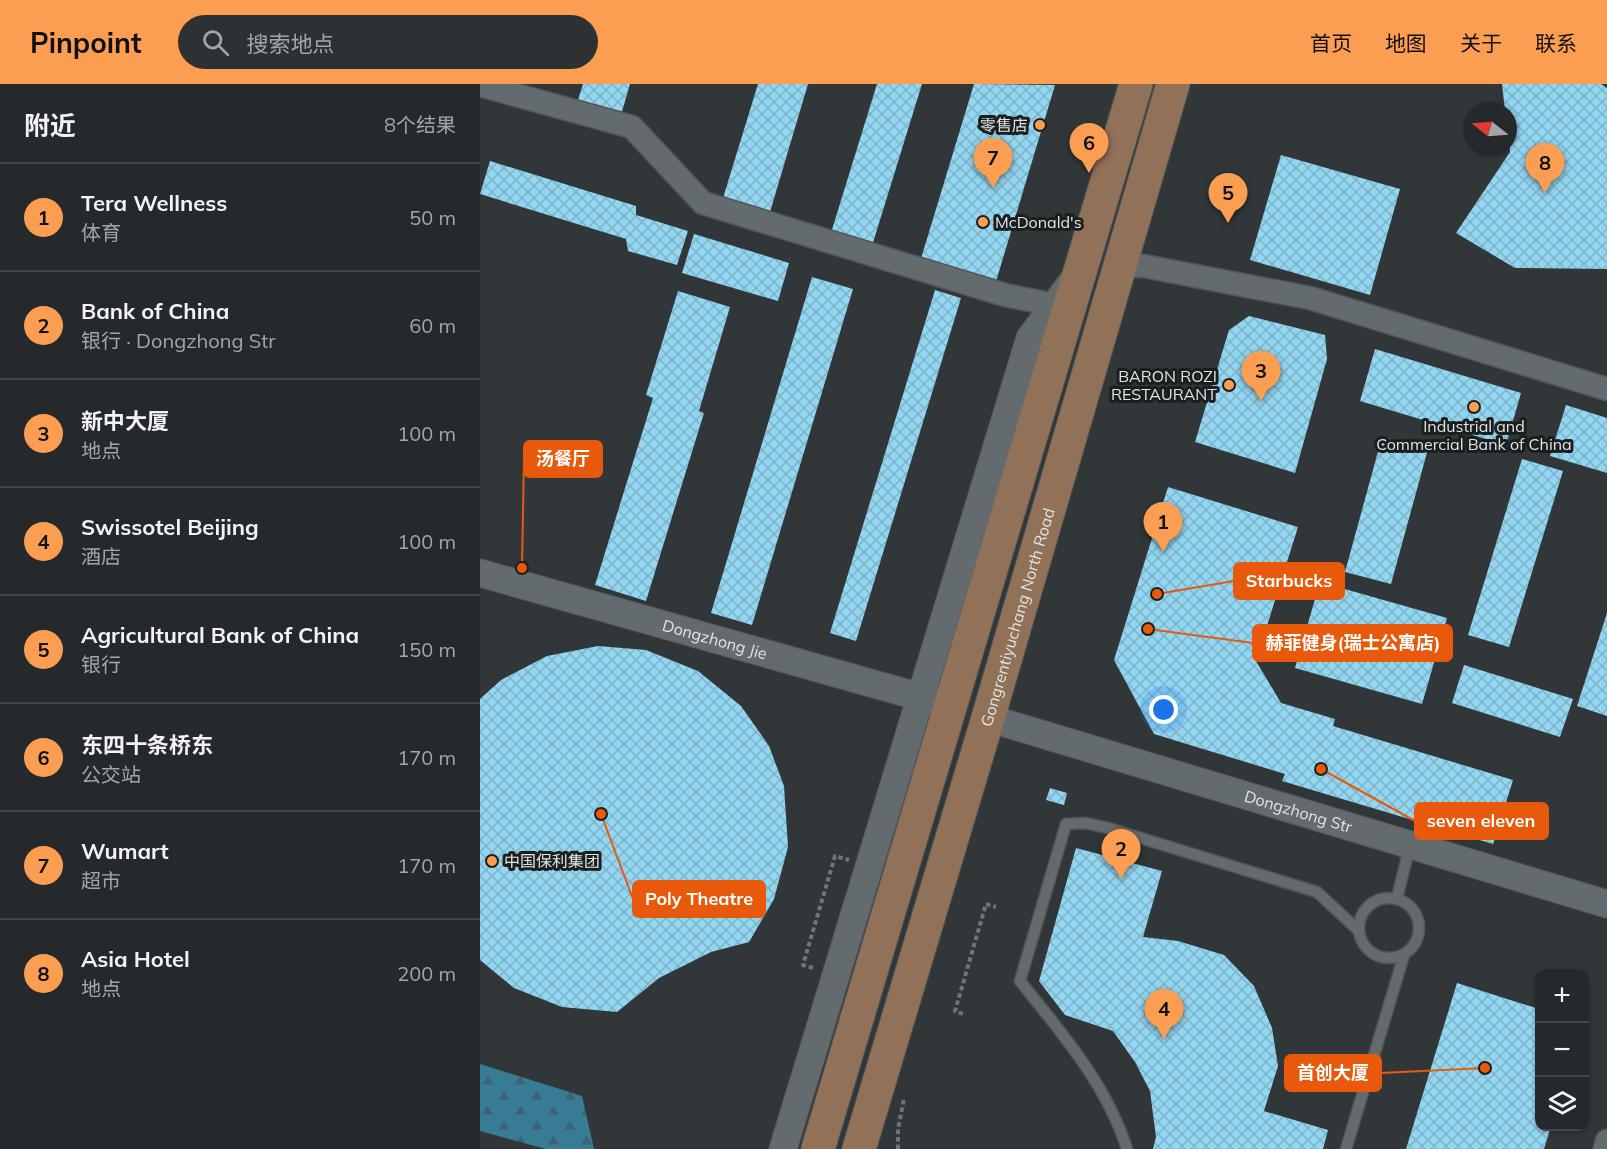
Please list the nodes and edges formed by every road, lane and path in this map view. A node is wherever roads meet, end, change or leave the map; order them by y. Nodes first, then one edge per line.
1 (1136, 84) edge
2 (1173, 84) edge
3 (480, 85) edge
4 (1120, 266) junction
5 (1081, 270) junction
6 (1053, 307) junction
7 (1607, 389) edge
8 (480, 573) edge
9 (920, 696) junction
10 (950, 706) junction
11 (988, 718) junction
12 (1410, 845) junction
13 (853, 861) dead end
14 (1397, 898) junction
15 (1607, 904) edge
16 (996, 907) dead end
17 (1358, 929) junction
18 (1404, 955) junction
19 (818, 970) dead end
20 (963, 1014) dead end
21 (1607, 1141) edge
22 (783, 1149) edge
23 (818, 1149) edge
24 (859, 1149) edge
25 (1126, 1149) edge
26 (1346, 1149) edge
27 (1605, 1149) edge

1 - 5 main road
2 - 4 main road, Gongrentiyuchang North Road
3 - 6 street
4 - 7 street
4 - 11 main road, Gongrentiyuchang North Road
5 - 6 street
5 - 10 main road
6 - 9 street
8 - 9 street, Dongzhong Jie
9 - 10 street, Dongzhong Jie
9 - 22 street
10 - 23 main road
11 - 12 street, Dongzhong Str
11 - 24 main road, Gongrentiyuchang North Road
12 - 14 lane
12 - 15 street, Dongzhong Str
13 - 19 path
14 - 17 lane
14 - 18 lane
16 - 20 path
17 - 18 lane
17 - 25 lane
18 - 26 lane
21 - 27 street

